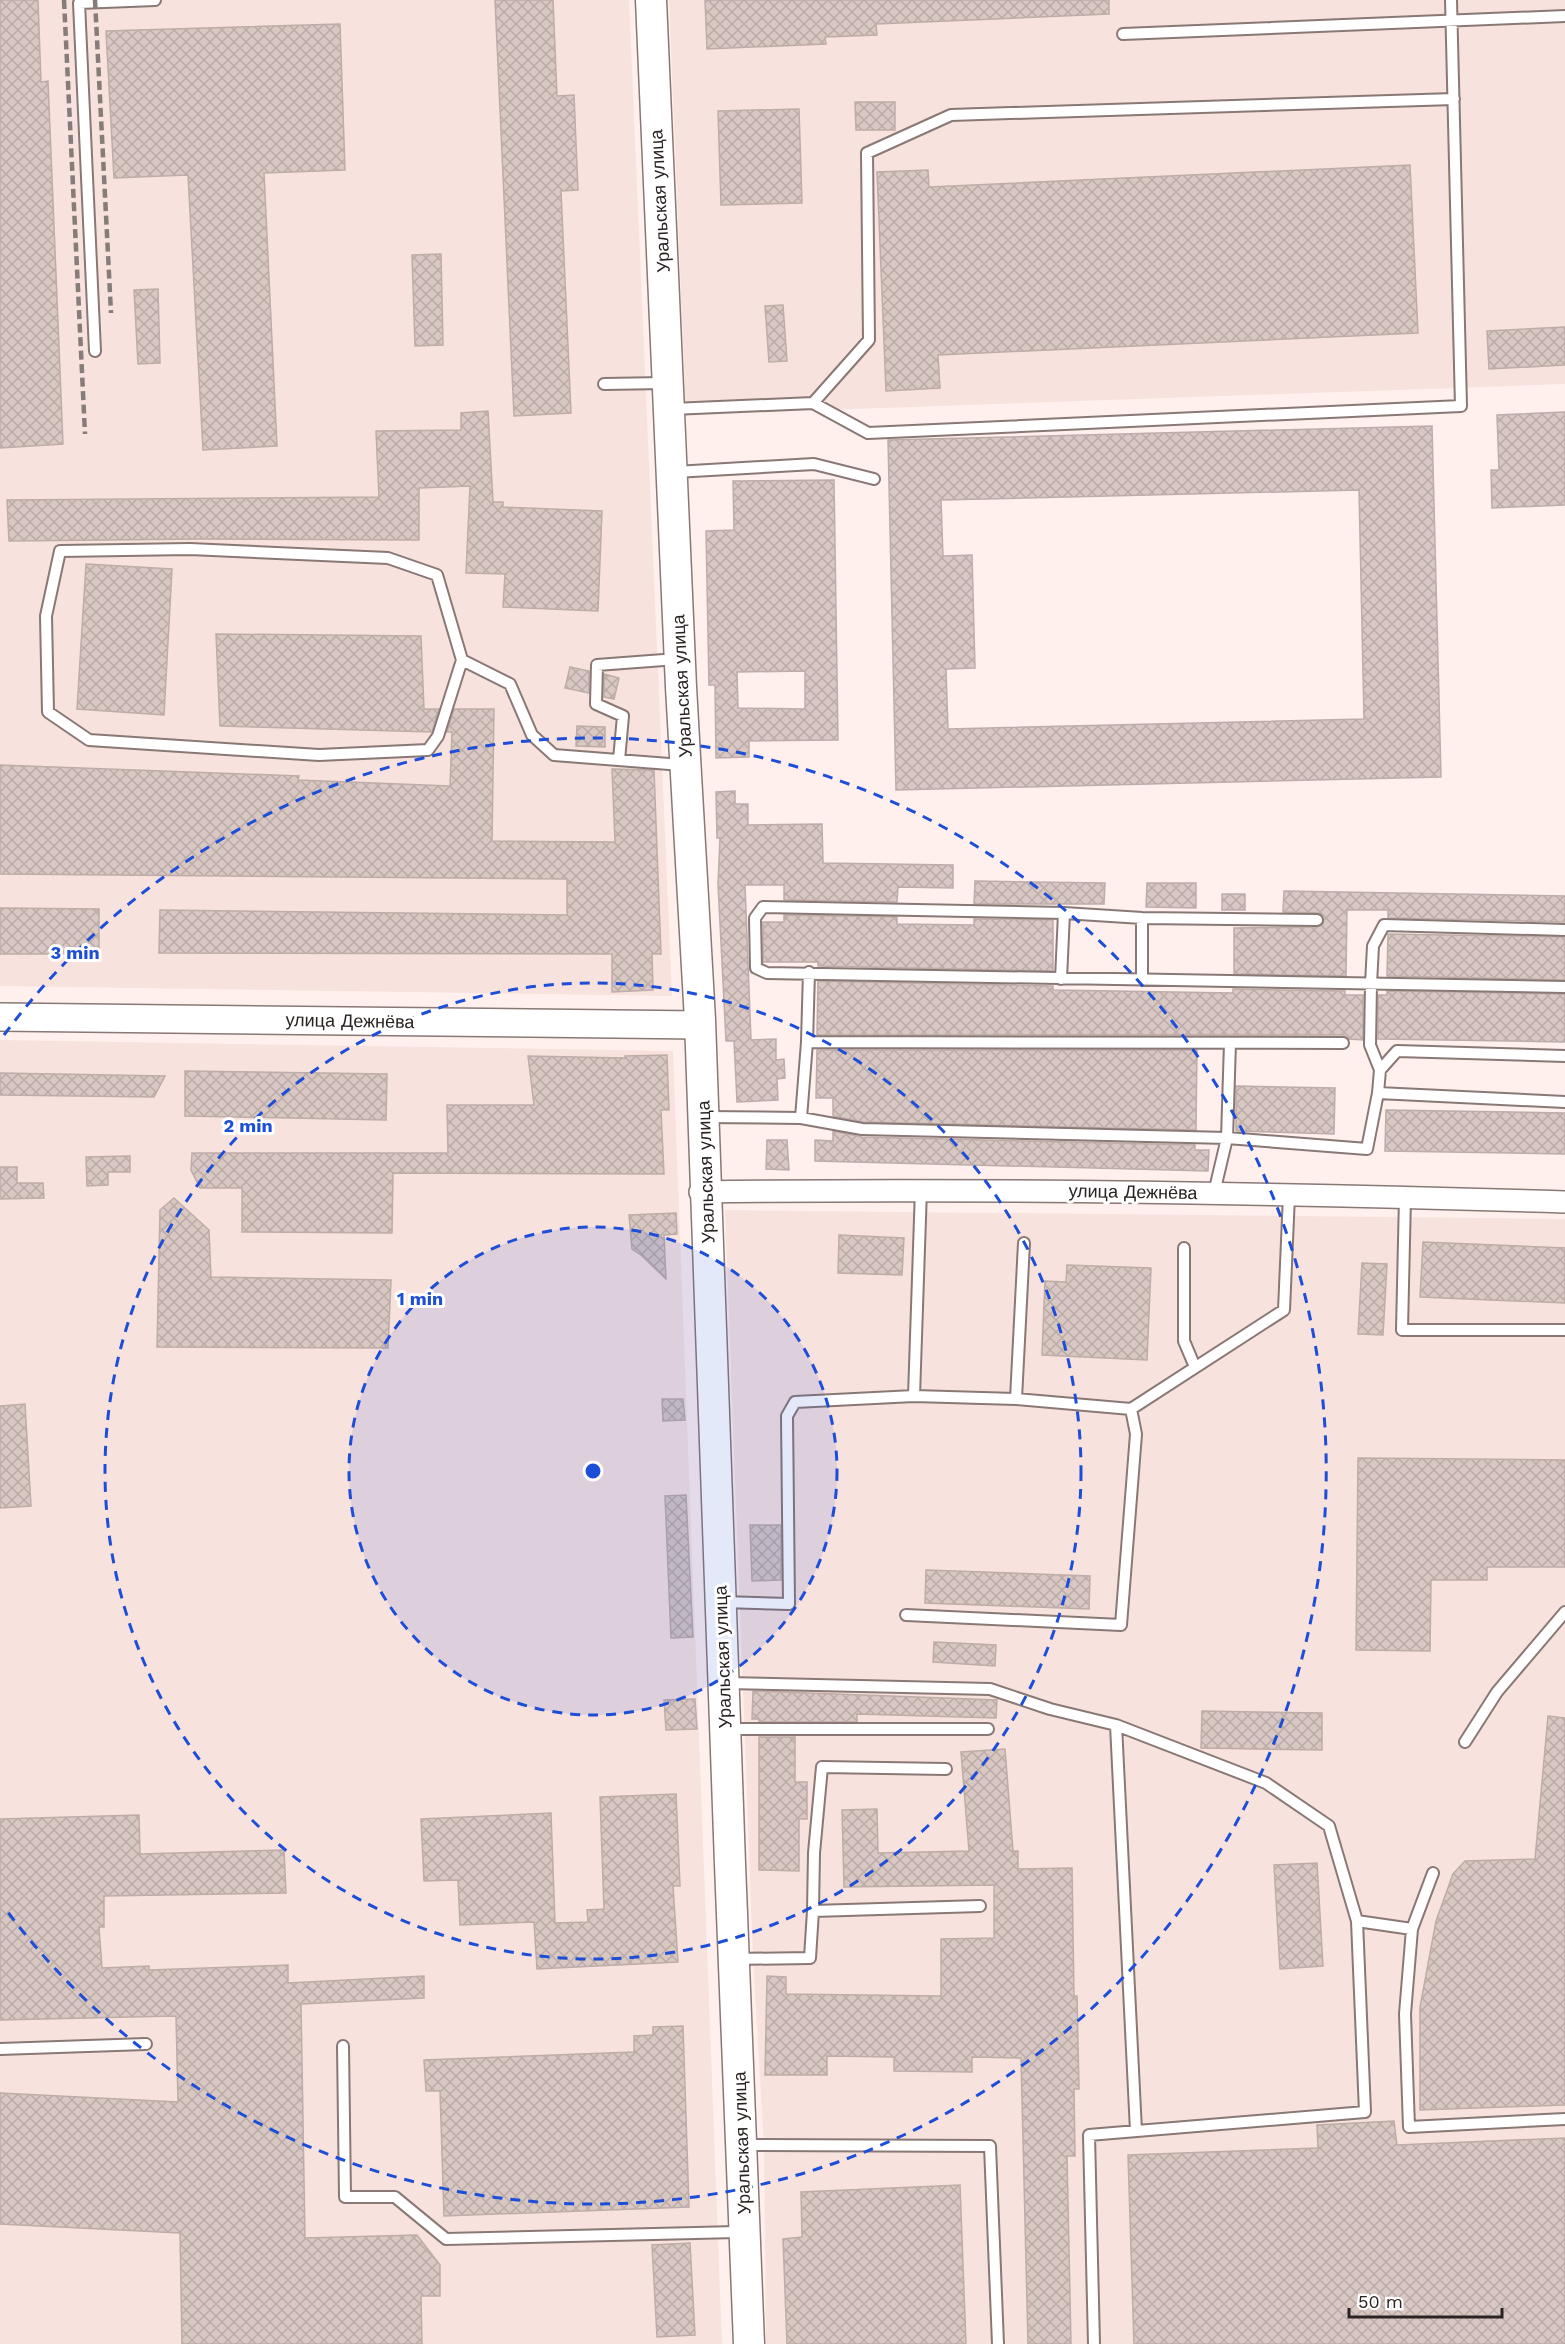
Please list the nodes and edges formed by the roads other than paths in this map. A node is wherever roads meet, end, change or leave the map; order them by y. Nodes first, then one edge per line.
1 (155, 0) edge
2 (649, 0) edge
3 (1451, 0) edge
4 (1565, 16) edge
5 (1452, 21) junction
6 (1123, 34) dead end
7 (1454, 99) junction
8 (95, 351) dead end
9 (604, 384) dead end
10 (666, 401) junction
11 (813, 403) junction
12 (671, 472) junction
13 (874, 479) dead end
14 (677, 659) junction
15 (462, 660) junction
16 (619, 760) junction
17 (682, 765) junction
18 (1064, 913) junction
19 (1142, 918) junction
20 (1317, 920) dead end
21 (1565, 930) edge
22 (809, 972) junction
23 (1061, 979) junction
24 (1142, 980) junction
25 (1371, 984) junction
26 (1565, 987) edge
27 (0, 1017) edge
28 (697, 1025) junction
29 (807, 1042) junction
30 (1230, 1043) junction
31 (1343, 1043) dead end
32 (1565, 1056) edge
33 (1380, 1070) junction
34 (1378, 1093) junction
35 (1565, 1102) edge
36 (704, 1117) junction
37 (801, 1118) junction
38 (1227, 1138) junction
39 (921, 1189) junction
40 (704, 1192) junction
41 (1214, 1193) junction
42 (1289, 1195) junction
43 (1404, 1197) junction
44 (1565, 1202) edge
45 (1024, 1244) dead end
46 (1184, 1248) dead end
47 (1565, 1330) edge
48 (1195, 1367) junction
49 (914, 1396) junction
50 (1016, 1399) junction
51 (1131, 1408) junction
52 (717, 1602) junction
53 (1565, 1612) edge
54 (906, 1615) dead end
55 (720, 1683) junction
56 (1116, 1725) junction
57 (722, 1729) junction
58 (988, 1730) dead end
59 (1465, 1742) dead end
60 (946, 1769) dead end
61 (1433, 1873) dead end
62 (980, 1906) dead end
63 (813, 1911) junction
64 (1357, 1921) junction
65 (1412, 1929) junction
66 (730, 1959) junction
67 (146, 2044) dead end
68 (343, 2046) dead end
69 (0, 2049) edge
70 (1565, 2120) edge
71 (1136, 2132) junction
72 (738, 2145) junction
73 (741, 2232) junction
74 (742, 2344) edge
75 (749, 2344) edge
76 (998, 2344) edge
77 (1094, 2344) edge

1 - 8 lane
2 - 10 main road, Уральская улица
3 - 5 lane
4 - 5 lane
5 - 6 lane
5 - 7 lane
7 - 11 lane
7 - 11 lane
9 - 10 lane
10 - 11 lane
10 - 12 main road, Уральская улица
10 - 14 main road, Уральская улица
12 - 13 lane
12 - 28 main road, Уральская улица
14 - 16 lane
14 - 17 main road, Уральская улица
15 - 15 lane
15 - 16 lane
16 - 17 lane
17 - 28 main road, Уральская улица
18 - 19 lane
18 - 22 lane
18 - 23 lane
19 - 20 lane
19 - 24 lane
21 - 25 lane
22 - 23 lane
22 - 29 lane
23 - 24 lane
24 - 25 lane
25 - 26 lane
25 - 33 lane
27 - 28 street, улица Дежнёва
28 - 36 main road, Уральская улица
28 - 40 main road, Уральская улица
29 - 30 lane
29 - 37 lane
30 - 31 lane
30 - 38 lane
32 - 33 lane
33 - 34 lane
34 - 35 lane
34 - 38 lane
36 - 37 lane
36 - 40 main road, Уральская улица
37 - 38 lane
38 - 41 lane
39 - 40 street, улица Дежнёва
39 - 41 street, улица Дежнёва
39 - 49 lane
40 - 52 main road, Уральская улица
41 - 42 street, улица Дежнёва
42 - 43 street, улица Дежнёва
42 - 48 lane
43 - 44 street, улица Дежнёва
43 - 47 lane
45 - 50 lane
46 - 48 lane
48 - 51 lane
49 - 50 lane
49 - 52 lane
50 - 51 lane
51 - 54 lane
52 - 55 main road, Уральская улица
53 - 59 lane
55 - 56 lane
55 - 57 main road, Уральская улица
56 - 64 lane
56 - 71 lane
57 - 58 lane
57 - 66 main road, Уральская улица
60 - 63 lane
61 - 65 lane
62 - 63 lane
63 - 66 lane
64 - 65 lane
64 - 71 lane
65 - 70 lane
66 - 72 main road, Уральская улица
67 - 69 lane
68 - 73 lane
71 - 77 lane
72 - 73 main road, Уральская улица
72 - 76 lane
73 - 74 main road, Уральская улица
73 - 75 main road, Уральская улица

